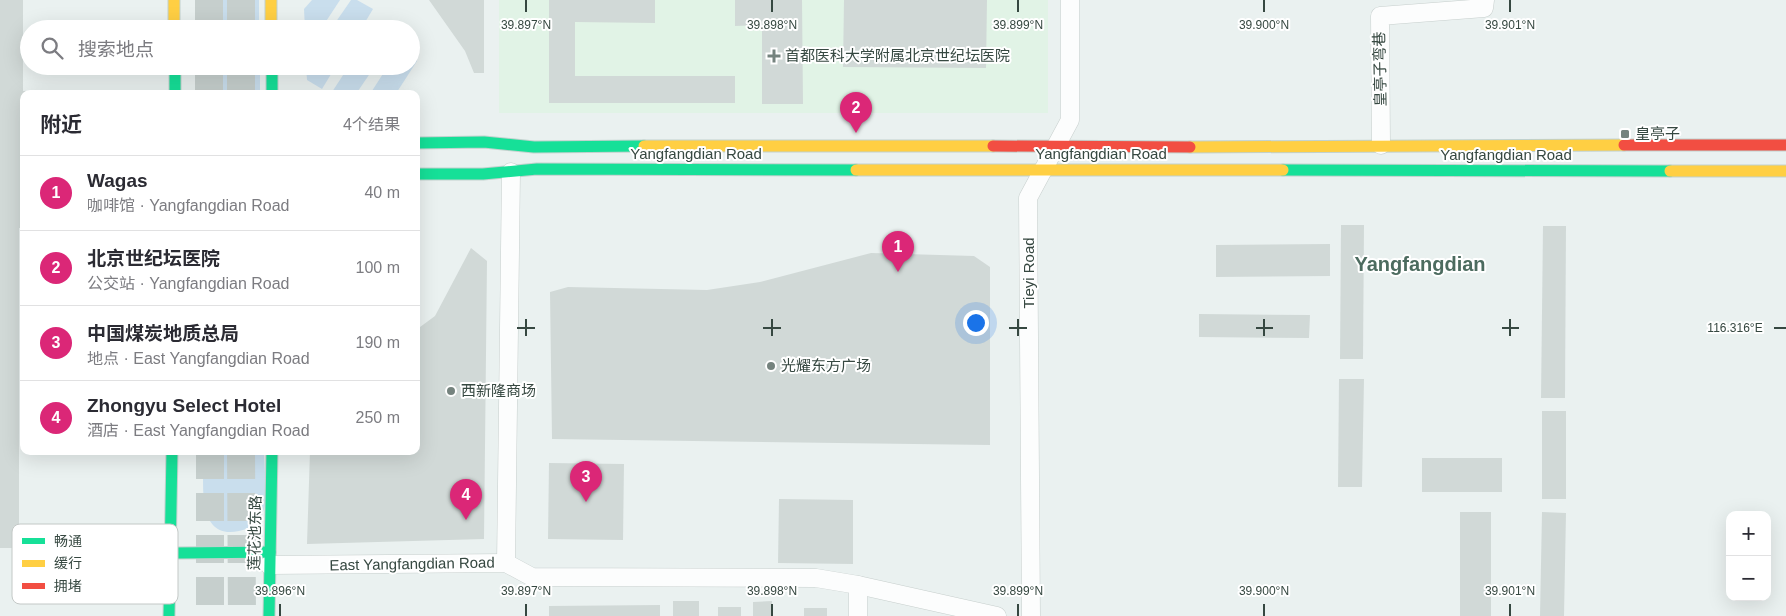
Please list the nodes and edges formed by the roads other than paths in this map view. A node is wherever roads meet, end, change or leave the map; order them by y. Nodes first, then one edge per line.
1 (174, 0) edge
2 (271, 0) edge
3 (1070, 0) edge
4 (1485, 0) edge
5 (174, 20) edge
6 (272, 20) edge
7 (174, 75) edge
8 (272, 75) edge
9 (175, 90) edge
10 (272, 90) edge
11 (420, 143) edge
12 (1381, 145) junction
13 (1786, 145) edge
14 (1054, 147) junction
15 (1043, 169) junction
16 (1786, 171) edge
17 (511, 172) junction
18 (420, 174) edge
19 (172, 455) edge
20 (177, 455) edge
21 (272, 455) edge
22 (170, 524) edge
23 (177, 524) edge
24 (178, 553) edge
25 (270, 558) junction
26 (506, 563) junction
27 (858, 585) junction
28 (269, 616) edge
29 (858, 616) edge
30 (996, 616) edge
31 (1031, 616) edge

1 - 5 main road
2 - 6 main road
3 - 14 street, Tieyi Road
4 - 12 street, 皇亭子弯巷
7 - 9 main road
8 - 10 main road
11 - 14 main road, Yangfangdian Road
12 - 13 main road, Yangfangdian Road
12 - 14 main road, Yangfangdian Road
14 - 15 street, Tieyi Road
15 - 16 main road, Yangfangdian Road
15 - 17 main road, Yangfangdian Road
15 - 31 street, Tieyi Road
17 - 18 main road, Yangfangdian Road
17 - 26 street
19 - 22 main road
20 - 23 main road
21 - 25 main road, 莲花池东路
24 - 25 main road
25 - 26 street, East Yangfangdian Road
25 - 28 main road, 莲花池东路
26 - 27 street, East Yangfangdian Road
27 - 29 street
27 - 30 street, East Yangfangdian Road

